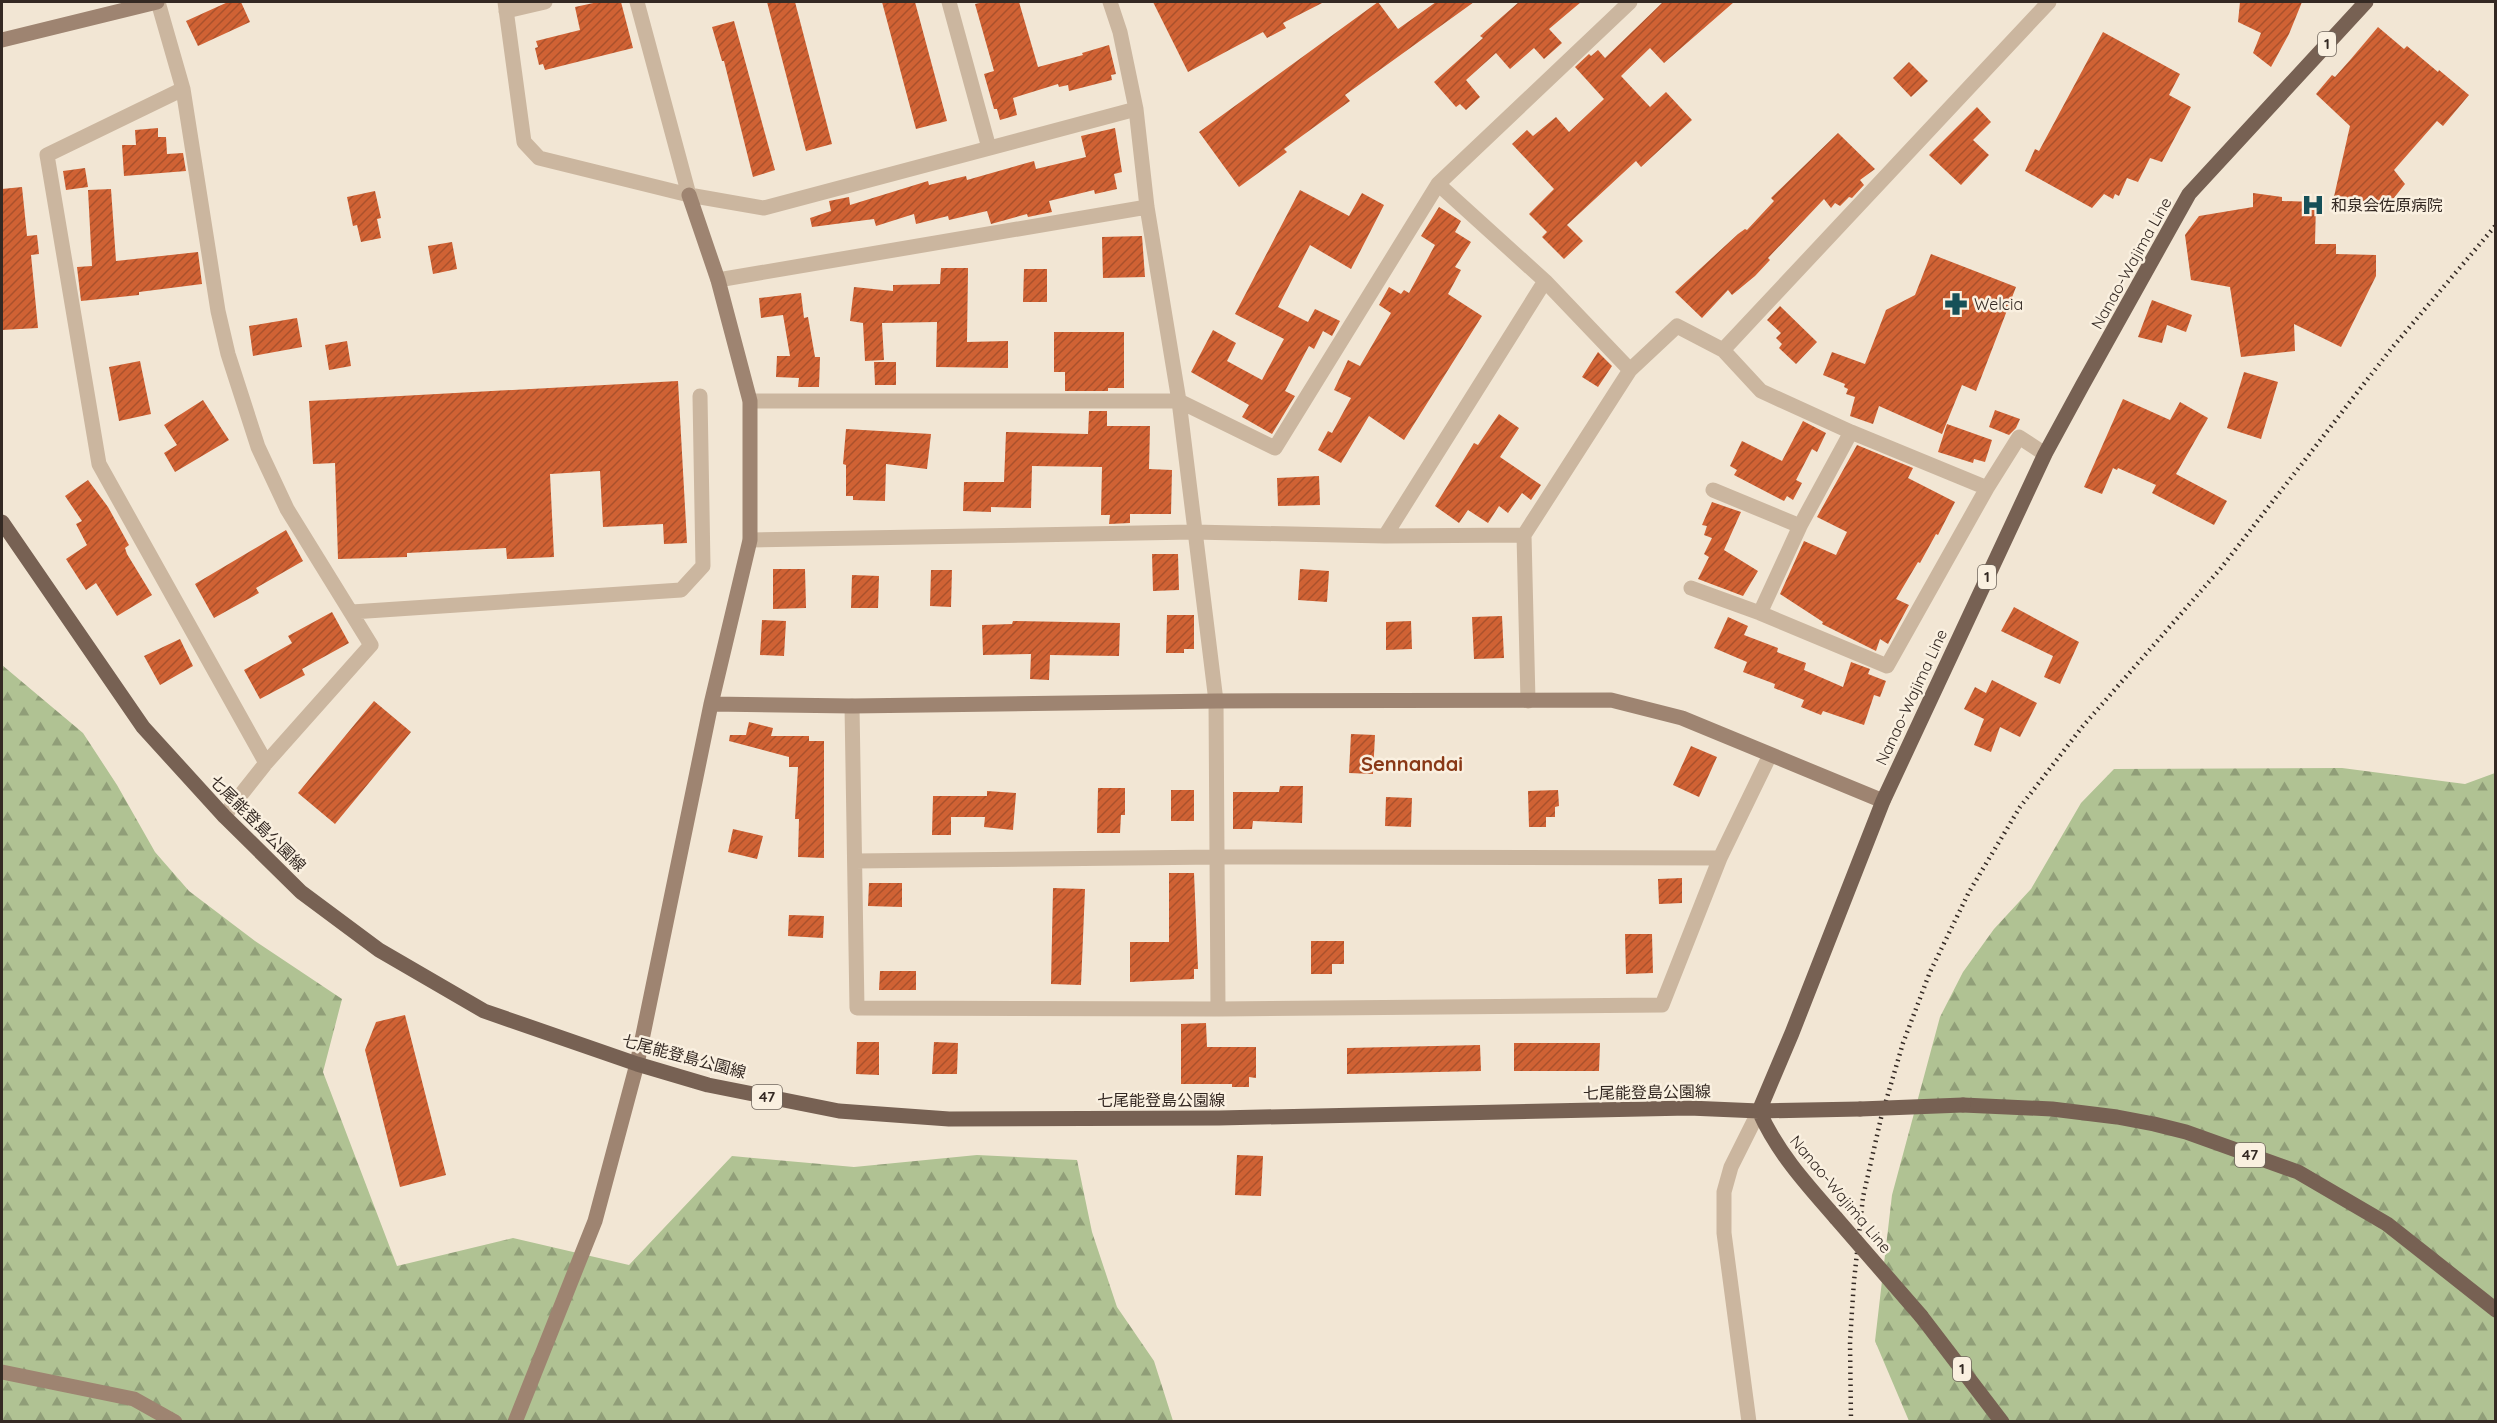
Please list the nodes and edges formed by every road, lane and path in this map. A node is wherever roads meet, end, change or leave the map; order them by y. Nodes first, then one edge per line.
1 (157, 2) edge
2 (545, 2) edge
3 (637, 2) edge
4 (949, 2) edge
5 (1110, 2) edge
6 (1630, 2) edge
7 (2049, 2) edge
8 (2366, 2) edge
9 (506, 6) edge
10 (2, 40) edge
11 (183, 89) junction
12 (1136, 109) junction
13 (989, 148) junction
14 (1438, 184) junction
15 (689, 195) junction
16 (1147, 207) junction
17 (718, 280) junction
18 (1545, 281) junction
19 (1723, 350) junction
20 (1630, 370) junction
21 (700, 396) dead end
22 (750, 401) junction
23 (1179, 401) junction
24 (1851, 432) junction
25 (2045, 454) junction
26 (1987, 488) junction
27 (1713, 490) dead end
28 (2, 522) edge
29 (1800, 526) junction
30 (1193, 532) junction
31 (1524, 535) junction
32 (1385, 536) junction
33 (750, 540) junction
34 (1690, 588) dead end
35 (352, 612) junction
36 (1760, 613) junction
37 (1216, 701) junction
38 (1528, 701) junction
39 (711, 704) junction
40 (852, 706) junction
41 (1770, 755) junction
42 (266, 763) junction
43 (1883, 801) junction
44 (224, 816) junction
45 (1218, 857) junction
46 (1720, 858) junction
47 (855, 861) junction
48 (1218, 1010) junction
49 (637, 1064) junction
50 (1758, 1110) junction
51 (2496, 1310) edge
52 (2, 1372) edge
53 (175, 1422) edge
54 (515, 1422) edge
55 (1749, 1422) edge
56 (2002, 1422) edge

1 - 10 street
1 - 11 street
2 - 9 street
3 - 15 street
4 - 13 street
5 - 12 street
6 - 14 street
7 - 19 street
8 - 25 main road, Nanao-Wajima Line / 1
9 - 15 street
11 - 35 street
11 - 42 street
12 - 13 street
12 - 16 street
13 - 15 street
14 - 18 street
14 - 23 street
15 - 17 street
16 - 17 street
16 - 23 street
17 - 22 street
18 - 20 street
18 - 32 street
19 - 20 street
19 - 24 street
20 - 31 street
21 - 35 street
22 - 23 street
22 - 33 street
23 - 30 street
24 - 26 street
24 - 29 street
25 - 26 street
25 - 43 main road, Nanao-Wajima Line / 1
26 - 36 street
27 - 29 street
28 - 44 main road, 七尾能登島公園線 / 47
29 - 36 street
30 - 32 street
30 - 33 street
30 - 37 street
31 - 32 street
31 - 38 street
33 - 39 street
34 - 36 street
35 - 42 street
37 - 38 street
37 - 40 street
37 - 45 street
38 - 41 street
39 - 40 street
39 - 49 street
40 - 47 street
41 - 43 street
41 - 46 street
42 - 44 street
43 - 50 main road, Nanao-Wajima Line / 1
44 - 49 main road, 七尾能登島公園線 / 47
45 - 46 street
45 - 47 street
45 - 48 street
46 - 48 street
47 - 48 street
49 - 50 main road, 七尾能登島公園線 / 47
49 - 54 street
50 - 51 main road, 七尾能登島公園線 / 47, bridge
50 - 55 street
50 - 56 main road, Nanao-Wajima Line / 1, bridge
52 - 53 street

